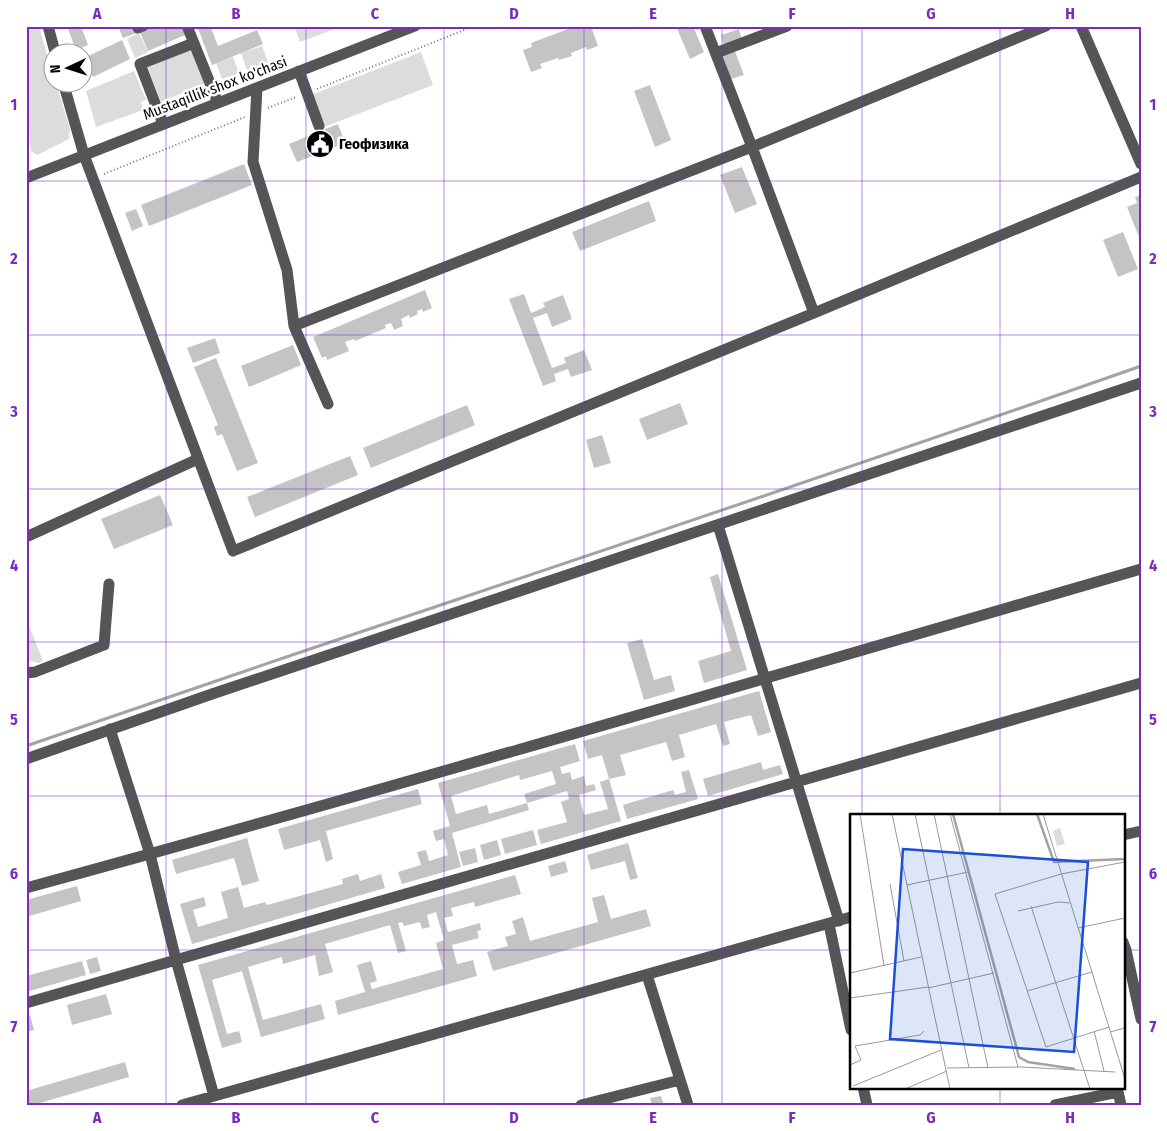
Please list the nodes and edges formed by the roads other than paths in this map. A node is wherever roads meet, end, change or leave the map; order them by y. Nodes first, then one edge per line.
1 (48, 26) edge
2 (137, 26) edge
3 (143, 26) edge
4 (187, 26) edge
5 (705, 26) edge
6 (787, 26) edge
7 (1046, 26) edge
8 (1081, 26) edge
9 (410, 27) edge
10 (52, 42) edge
11 (194, 43) junction
12 (716, 53) junction
13 (299, 72) junction
14 (257, 88) junction
15 (67, 92) edge
16 (218, 103) junction
17 (163, 124) junction
18 (319, 126) dead end
19 (752, 147) junction
20 (84, 155) junction
21 (1141, 164) edge
22 (1141, 177) edge
23 (26, 178) edge
24 (814, 313) junction
25 (294, 326) junction
26 (1141, 383) edge
27 (328, 404) dead end
28 (198, 459) junction
29 (718, 524) junction
30 (26, 537) edge
31 (1141, 569) edge
32 (109, 584) dead end
33 (26, 673) edge
34 (765, 678) junction
35 (1141, 683) edge
36 (110, 729) junction
37 (26, 759) edge
38 (796, 782) junction
39 (1141, 831) edge
40 (1124, 835) edge
41 (150, 854) junction
42 (26, 888) edge
43 (850, 917) edge
44 (834, 922) junction
45 (1124, 945) edge
46 (176, 960) junction
47 (647, 974) junction
48 (26, 1003) edge
49 (1141, 1019) edge
50 (850, 1024) edge
51 (680, 1080) junction
52 (863, 1088) edge
53 (1117, 1090) edge
54 (214, 1096) junction
55 (182, 1105) edge
56 (581, 1105) edge
57 (688, 1105) edge
58 (866, 1105) edge
59 (1055, 1105) edge
60 (1121, 1105) edge

1 - 10 street
2 - 3 street
4 - 11 street
5 - 12 street
6 - 12 street
7 - 19 street
8 - 21 street
9 - 13 street, Mustaqillik shox ko'chasi
11 - 16 street
11 - 17 street
12 - 19 street
13 - 14 street, Mustaqillik shox ko'chasi
13 - 18 street
14 - 16 street, Mustaqillik shox ko'chasi
14 - 25 street
15 - 20 street
16 - 17 street, Mustaqillik shox ko'chasi
17 - 20 street, Mustaqillik shox ko'chasi
19 - 24 street
19 - 25 street
20 - 23 street, Mustaqillik shox ko'chasi
20 - 28 street
22 - 24 street
24 - 28 street
25 - 27 street
26 - 29 street
28 - 30 street
29 - 34 street
29 - 36 street
31 - 34 street
32 - 33 street
34 - 38 street
34 - 41 street
35 - 38 street
36 - 37 street
36 - 41 street
38 - 44 street
38 - 46 street
39 - 40 street
41 - 42 street
41 - 46 street
43 - 44 street
44 - 47 street
44 - 50 street
45 - 49 street
46 - 48 street
46 - 54 street
47 - 51 street
47 - 54 street
51 - 56 street
51 - 57 street
52 - 58 street
53 - 59 street
53 - 60 street
54 - 55 street

